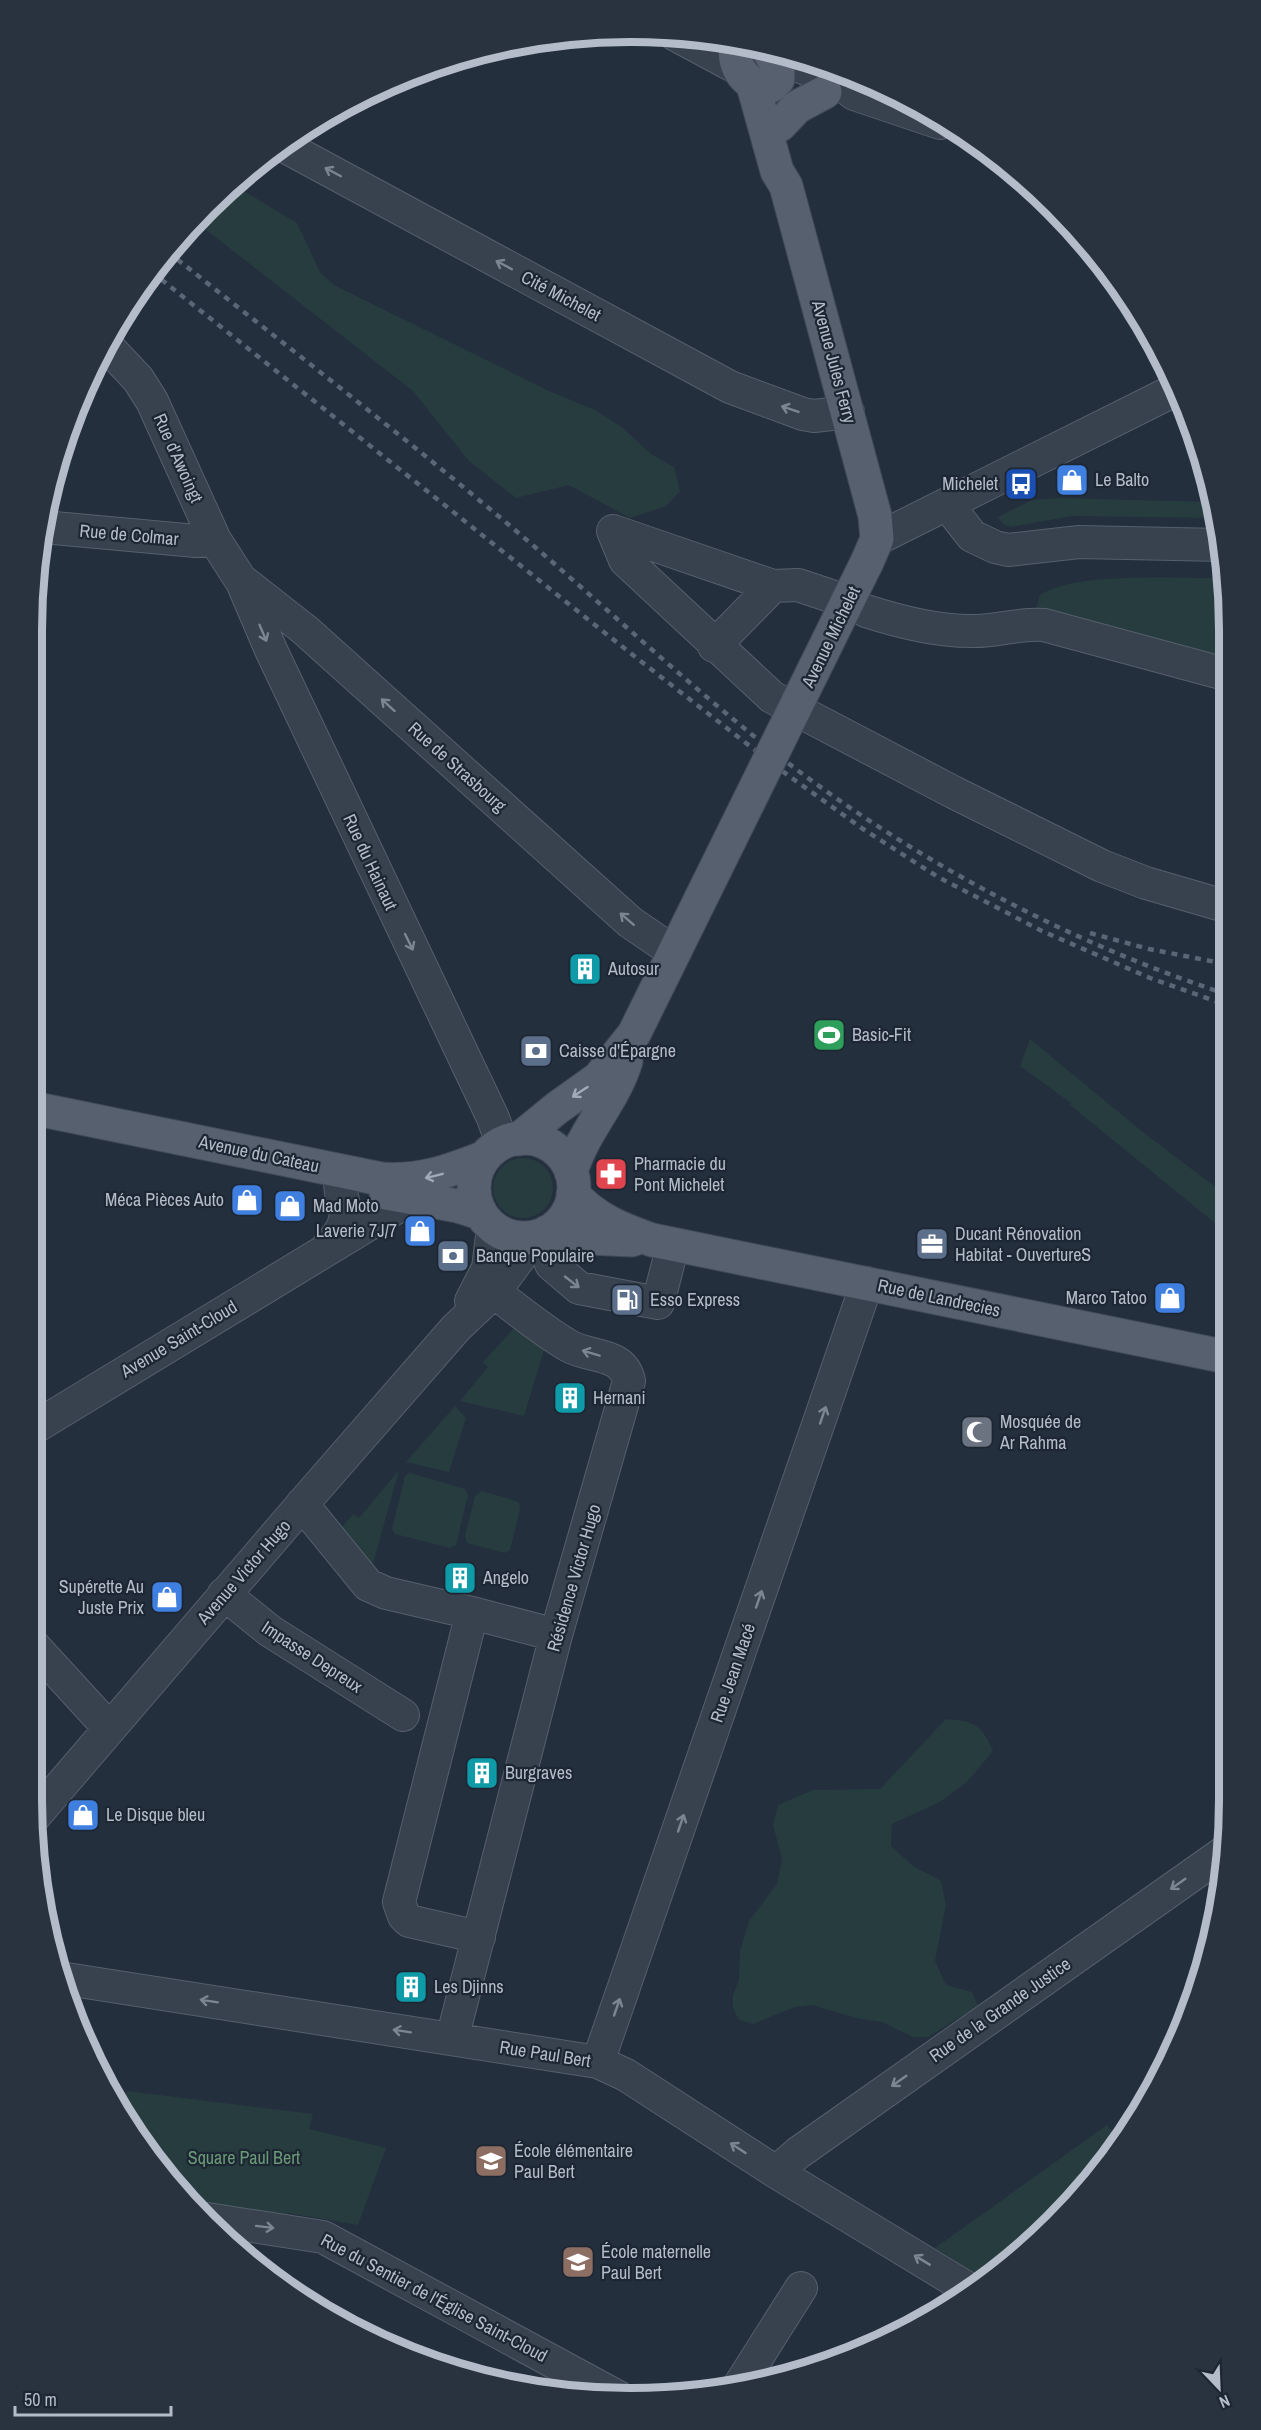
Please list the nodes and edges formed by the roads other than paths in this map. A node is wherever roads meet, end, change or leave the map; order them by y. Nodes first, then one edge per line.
1 (721, 49) edge
2 (753, 61) edge
3 (839, 93) junction
4 (914, 115) edge
5 (780, 125) junction
6 (291, 150) edge
7 (786, 186) junction
8 (113, 352) edge
9 (1169, 393) edge
10 (848, 412) junction
11 (947, 504) junction
12 (51, 529) edge
13 (215, 540) junction
14 (1212, 544) edge
15 (872, 551) junction
16 (240, 579) junction
17 (773, 586) junction
18 (831, 596) dead end
19 (866, 611) dead end
20 (714, 646) junction
21 (1219, 672) edge
22 (1219, 904) edge
23 (676, 950) junction
24 (634, 1034) junction
25 (42, 1110) edge
26 (42, 1127) edge
27 (502, 1147) junction
28 (340, 1177) junction
29 (572, 1183) junction
30 (412, 1198) junction
31 (487, 1221) junction
32 (541, 1235) junction
33 (662, 1242) junction
34 (326, 1249) junction
35 (867, 1283) junction
36 (494, 1292) junction
37 (456, 1328) junction
38 (1219, 1355) edge
39 (42, 1423) edge
40 (302, 1504) junction
41 (224, 1594) junction
42 (472, 1613) junction
43 (556, 1635) junction
44 (42, 1655) edge
45 (403, 1715) dead end
46 (109, 1728) junction
47 (42, 1807) edge
48 (1216, 1858) edge
49 (479, 1937) junction
50 (70, 1980) edge
51 (452, 2039) junction
52 (598, 2062) junction
53 (776, 2172) junction
54 (219, 2221) edge
55 (962, 2285) edge
56 (801, 2288) dead end
57 (745, 2377) edge
58 (600, 2387) edge

1 - 2 street
2 - 3 street
2 - 5 main road, Avenue Jules Ferry
2 - 7 main road, Avenue Jules Ferry
3 - 4 street
3 - 5 main road
5 - 7 main road, Avenue Jules Ferry
10 -> 6 street, Cité Michelet
7 - 10 main road, Avenue Jules Ferry
8 - 13 street, Rue d'Awoingt
9 - 11 street
10 - 15 main road, Avenue Jules Ferry
11 - 14 street
11 - 15 street
12 - 13 street, Rue de Colmar
13 - 16 street, Rue d'Awoingt
15 - 23 main road, Avenue Michelet, bridge
23 -> 16 street, Rue de Strasbourg
16 -> 27 street, Rue du Hainaut
17 - 18 street
17 - 20 street
17 - 20 street
19 - 21 street
20 - 22 street
23 - 24 main road, Avenue Michelet
24 -> 27 main road, Avenue Michelet
24 - 29 main road, Avenue Michelet
25 - 28 main road, Avenue du Cateau
26 - 28 main road, Avenue du Cateau
27 -> 28 main road, Avenue du Cateau
27 - 29 main road
27 - 31 main road
28 - 30 main road, Avenue du Cateau
28 - 34 street, Avenue Saint-Cloud
29 - 32 main road
29 - 33 main road, Rue de Landrecies
30 - 31 main road, Avenue du Cateau
30 - 34 street, Avenue Saint-Cloud
31 - 32 main road
31 - 37 street, Avenue Victor Hugo
32 - 33 main road, Rue de Landrecies
32 -> 33 street
32 - 36 street, Avenue Victor Hugo
33 - 35 main road, Rue de Landrecies
34 - 39 street, Avenue Saint-Cloud
35 - 38 main road, Rue de Landrecies
52 -> 35 street, Rue Jean Macé
36 - 37 street, Avenue Victor Hugo
43 -> 36 street, Résidence Victor Hugo
37 - 40 street, Avenue Victor Hugo
40 - 41 street, Avenue Victor Hugo
40 - 42 street
41 - 45 street, Impasse Depreux
41 - 46 street, Avenue Victor Hugo
42 - 43 street
42 - 49 street
43 - 49 street, Résidence Victor Hugo
44 - 46 street
46 - 47 street, Avenue Victor Hugo
48 -> 53 street, Rue de la Grande Justice
49 - 51 street, Résidence Victor Hugo
51 -> 50 street, Rue Paul Bert
51 - 52 street, Rue Paul Bert
53 -> 52 street, Rue Paul Bert
55 -> 53 street, Rue Paul Bert
54 -> 58 street, Rue du Sentier de l'Église Saint-Cloud
56 - 57 street

